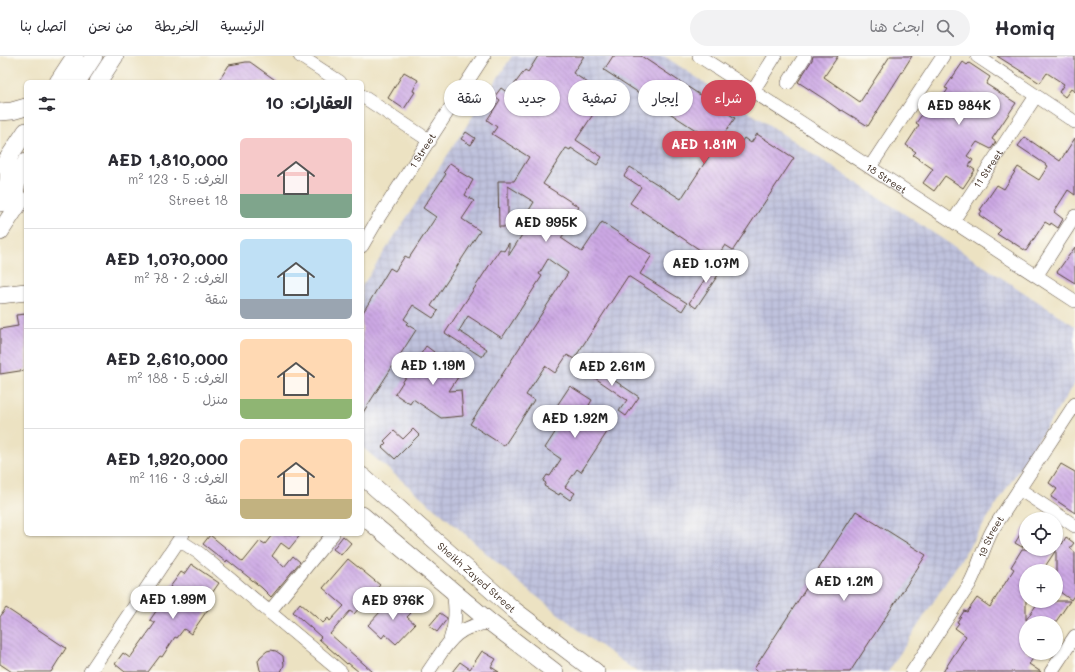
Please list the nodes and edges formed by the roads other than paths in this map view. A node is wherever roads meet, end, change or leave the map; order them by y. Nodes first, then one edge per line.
1 (75, 56) edge
2 (94, 56) edge
3 (115, 56) edge
4 (300, 56) edge
5 (484, 56) edge
6 (699, 56) edge
7 (775, 56) edge
8 (805, 56) edge
9 (943, 56) edge
10 (977, 56) edge
11 (59, 80) edge
12 (78, 80) edge
13 (99, 80) edge
14 (337, 80) edge
15 (736, 80) edge
16 (788, 83) dead end
17 (756, 86) edge
18 (756, 93) edge
19 (1036, 96) junction
20 (364, 97) edge
21 (24, 108) edge
22 (0, 112) edge
23 (1075, 122) edge
24 (24, 139) edge
25 (430, 141) junction
26 (870, 167) junction
27 (13, 184) edge
28 (1075, 216) edge
29 (953, 221) junction
30 (0, 232) edge
31 (364, 243) edge
32 (1037, 275) junction
33 (24, 292) edge
34 (0, 295) edge
35 (1075, 301) edge
36 (1075, 404) edge
37 (364, 478) edge
38 (1019, 489) junction
39 (364, 518) edge
40 (1075, 526) edge
41 (331, 536) edge
42 (181, 537) edge
43 (453, 591) junction
44 (270, 611) junction
45 (491, 623) junction
46 (1075, 636) edge
47 (450, 640) junction
48 (90, 672) edge
49 (342, 672) edge
50 (428, 672) edge
51 (555, 672) edge
52 (596, 672) edge
53 (912, 672) edge
54 (1051, 672) edge

1 - 11 main road
2 - 12 main road
3 - 13 main road
4 - 14 street
5 - 25 street, 1 Street
6 - 15 street, 18 Street
7 - 17 street
8 - 16 street
9 - 26 street
10 - 19 street
18 - 26 street, 18 Street
19 - 23 street
19 - 29 street, 11 Street
20 - 25 street
21 - 22 main road
24 - 27 main road
25 - 31 street, 1 Street
26 - 29 street, 18 Street
27 - 30 main road
28 - 32 street
29 - 32 street, 18 Street
32 - 35 street, 18 Street
33 - 34 main road
36 - 38 street, 19 Street
37 - 52 main road, Sheikh Zayed Street
38 - 40 street
38 - 53 street, 19 Street
39 - 43 main road
41 - 44 street
42 - 44 street
42 - 48 street
43 - 45 main road
43 - 47 street
44 - 49 street
45 - 47 street
45 - 51 main road
46 - 54 street
47 - 50 street

